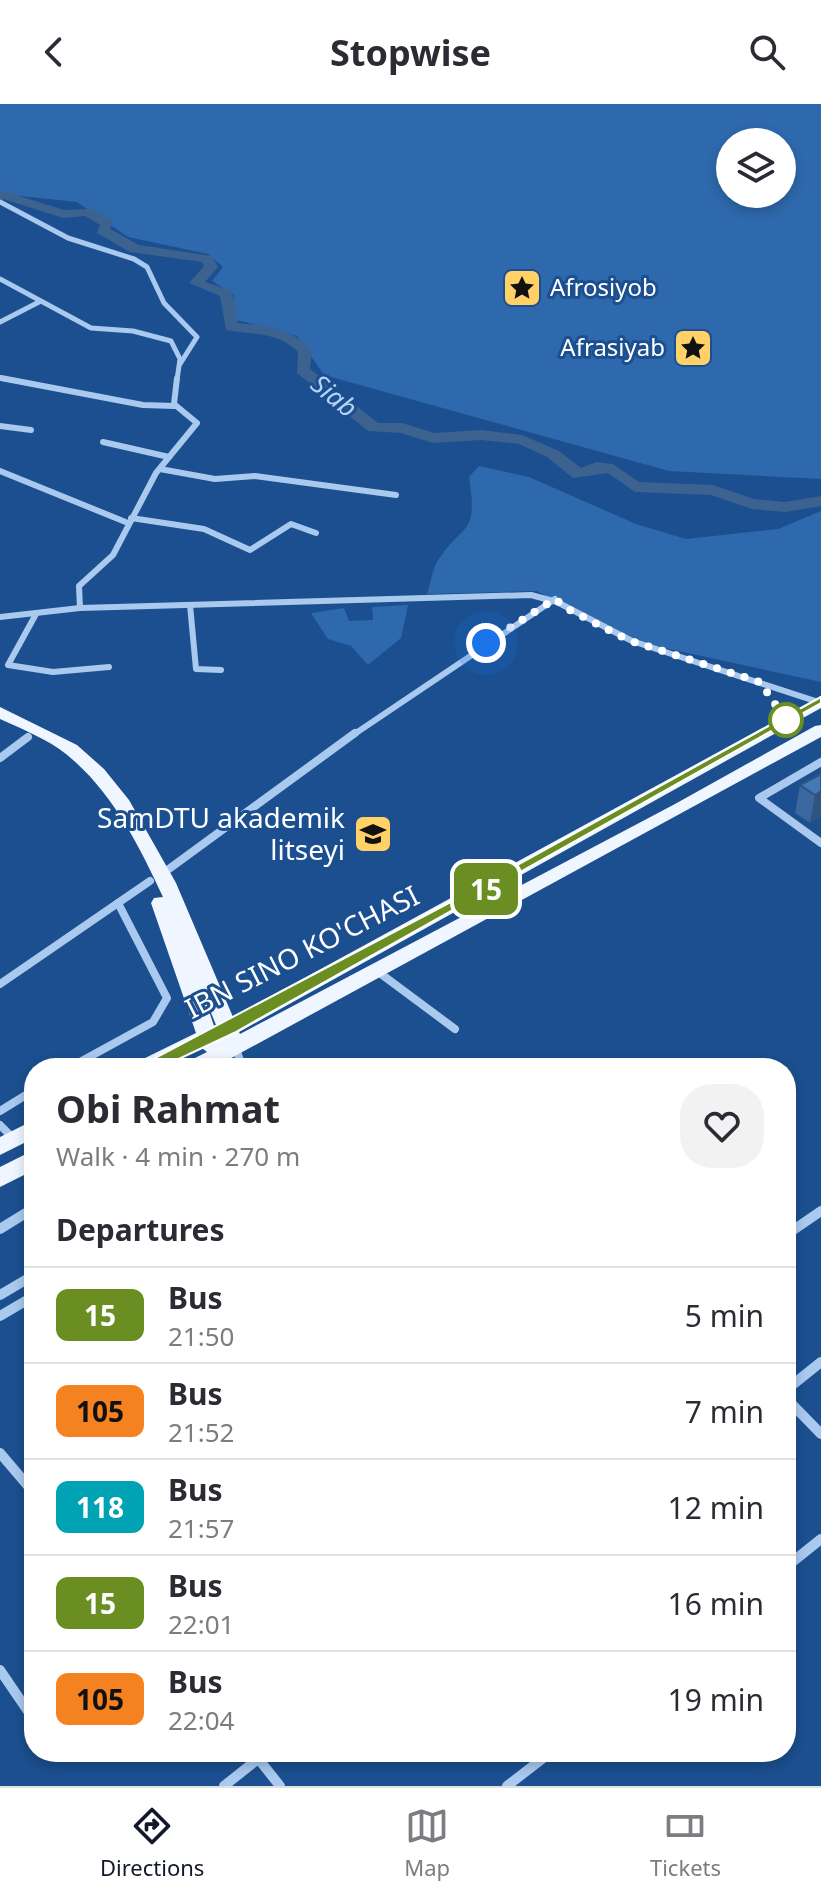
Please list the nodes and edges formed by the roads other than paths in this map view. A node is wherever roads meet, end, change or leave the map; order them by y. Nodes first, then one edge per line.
1 (0, 202) edge
2 (0, 279) edge
3 (39, 302) junction
4 (0, 322) edge
5 (180, 364) junction
6 (0, 378) edge
7 (175, 406) junction
8 (0, 426) edge
9 (31, 430) dead end
10 (103, 442) dead end
11 (169, 457) junction
12 (160, 469) junction
13 (0, 471) edge
14 (396, 495) dead end
15 (130, 521) junction
16 (316, 533) dead end
17 (555, 599) junction
18 (190, 605) junction
19 (80, 608) junction
20 (36, 614) junction
21 (0, 617) edge
22 (109, 667) dead end
23 (221, 670) dead end
24 (820, 702) edge
25 (0, 712) edge
26 (0, 725) edge
27 (821, 730) edge
28 (28, 737) junction
29 (0, 758) edge
30 (821, 762) edge
31 (821, 843) edge
32 (156, 878) junction
33 (118, 903) junction
34 (377, 971) junction
35 (0, 984) edge
36 (455, 1029) dead end
37 (224, 1037) junction
38 (87, 1058) edge
39 (170, 1058) edge
40 (219, 1058) edge
41 (237, 1058) edge
42 (24, 1096) edge
43 (0, 1111) edge
44 (24, 1131) edge
45 (4, 1137) edge
46 (24, 1165) edge
47 (0, 1178) edge
48 (821, 1211) edge
49 (24, 1214) edge
50 (796, 1228) edge
51 (0, 1229) edge
52 (24, 1281) edge
53 (0, 1295) edge
54 (24, 1302) edge
55 (0, 1316) edge
56 (821, 1362) edge
57 (796, 1382) edge
58 (796, 1408) edge
59 (821, 1434) edge
60 (0, 1453) edge
61 (24, 1481) edge
62 (821, 1539) edge
63 (796, 1559) edge
64 (0, 1670) edge
65 (24, 1705) edge
66 (249, 1762) edge
67 (261, 1762) edge
68 (538, 1762) edge
69 (224, 1786) edge
70 (280, 1786) edge
71 (507, 1786) edge

1 - 5 street
2 - 3 street
3 - 4 street
3 - 5 street
5 - 7 street
6 - 7 street
7 - 11 street
8 - 9 street
10 - 11 street
11 - 12 street
12 - 14 street
12 - 15 street
13 - 15 street
15 - 16 street
15 - 19 street
17 - 18 street
17 - 24 street
17 - 32 street
18 - 19 street
18 - 23 street
19 - 20 street
20 - 21 street
20 - 22 street
24 - 37 main road, IBN SINO KO'CHASI
25 - 32 main road
26 - 28 main road
27 - 34 main road, IBN SINO KO'CHASI
28 - 29 street
28 - 32 main road
30 - 31 street
32 - 33 street
32 - 37 main road
33 - 35 street
33 - 38 street
34 - 36 street
34 - 37 main road, IBN SINO KO'CHASI
37 - 39 main road, IBN SINO KO'CHASI
37 - 40 main road, IBN SINO KO'CHASI
37 - 41 street
42 - 43 street
44 - 45 main road
46 - 47 main road
48 - 50 street
49 - 51 street
52 - 53 street
54 - 55 street
56 - 57 street
58 - 59 street
60 - 61 street
62 - 63 street
64 - 65 street
66 - 69 street
67 - 70 street
68 - 71 street

